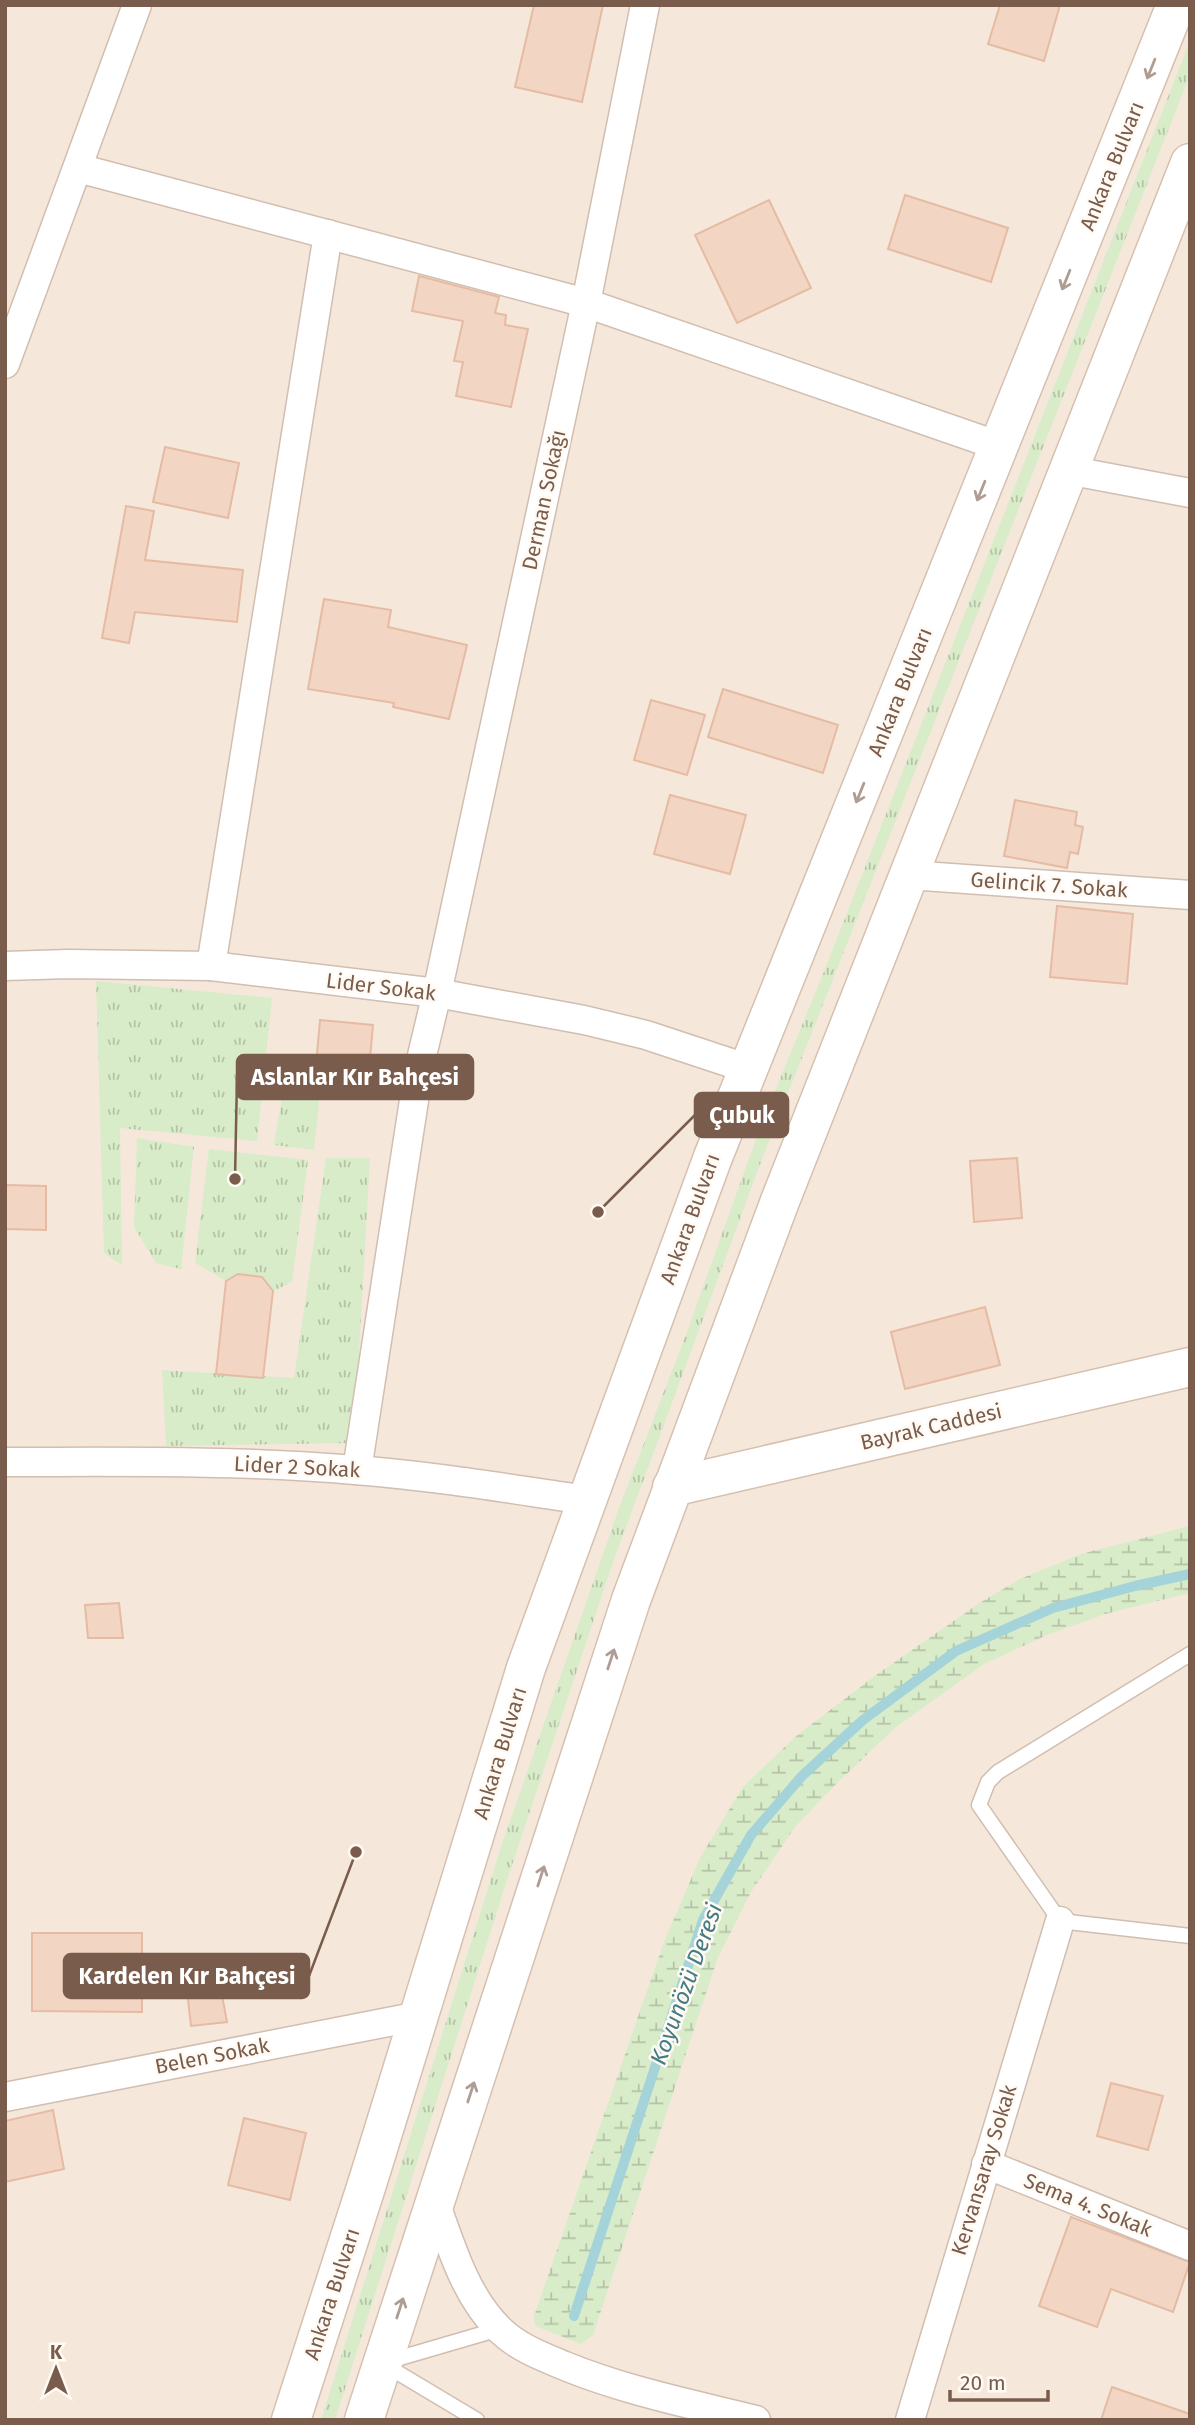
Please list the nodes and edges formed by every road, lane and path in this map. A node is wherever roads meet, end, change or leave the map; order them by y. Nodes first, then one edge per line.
1 (137, 5) edge
2 (645, 5) edge
3 (1176, 5) edge
4 (1190, 163) edge
5 (78, 167) junction
6 (328, 234) junction
7 (586, 303) junction
8 (5, 364) edge
9 (999, 446) junction
10 (1067, 470) junction
11 (1190, 493) edge
12 (909, 875) junction
13 (1190, 895) edge
14 (5, 966) edge
15 (211, 966) junction
16 (437, 993) junction
17 (748, 1069) junction
18 (1190, 1367) edge
19 (5, 1462) edge
20 (357, 1470) junction
21 (672, 1487) junction
22 (587, 1500) junction
23 (1190, 1654) edge
24 (1060, 1922) junction
25 (1190, 1936) edge
26 (419, 2016) junction
27 (5, 2097) edge
28 (986, 2164) junction
29 (435, 2202) junction
30 (1190, 2246) edge
31 (499, 2329) junction
32 (382, 2364) junction
33 (292, 2420) edge
34 (364, 2420) edge
35 (477, 2420) edge
36 (756, 2420) edge
37 (910, 2420) edge

1 - 5 street
2 - 7 street, Derman Sokağı
3 -> 9 main road, Ankara Bulvarı
4 - 10 main road
5 - 6 street
5 - 8 street
6 - 7 street
6 - 15 street
7 - 9 street
7 - 16 street, Derman Sokağı
9 -> 17 main road, Ankara Bulvarı
10 - 11 street
10 - 12 main road
12 - 13 street, Gelincik 7. Sokak
12 - 21 main road
14 - 15 street, Lider Sokak
15 - 16 street, Lider Sokak
16 - 17 street, Lider Sokak
16 - 20 street, Derman Sokağı
17 - 22 main road, Ankara Bulvarı
18 - 21 main road, Bayrak Caddesi
19 - 20 street, Lider 2 Sokak
20 - 22 street, Lider 2 Sokak
29 -> 21 main road
22 - 26 main road, Ankara Bulvarı
23 - 24 lane
24 - 25 lane
24 - 28 street, Kervansaray Sokak
26 - 27 street, Belen Sokak
26 - 33 main road, Ankara Bulvarı
28 - 30 street, Sema 4. Sokak
28 - 37 street, Kervansaray Sokak
29 - 31 street
32 -> 29 main road
31 - 32 lane
31 - 36 street
32 - 34 main road
32 - 35 lane

